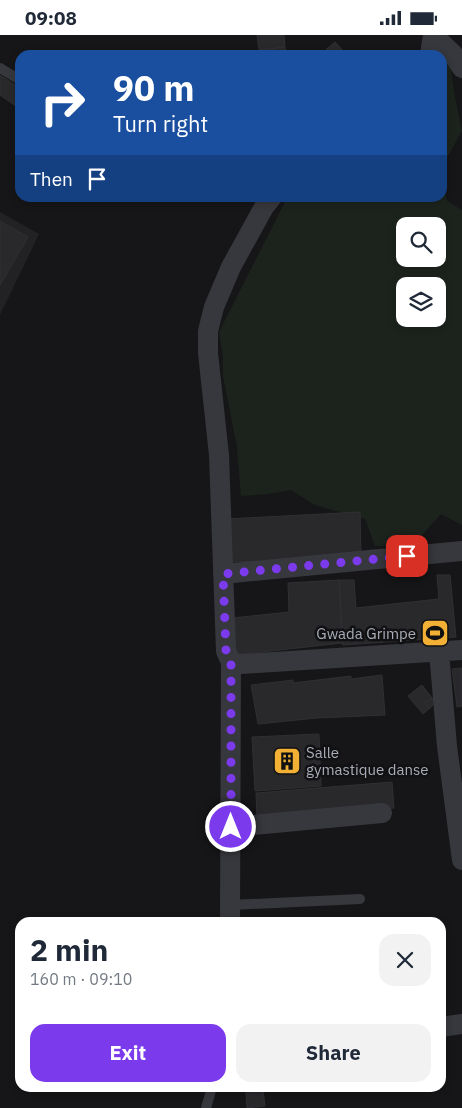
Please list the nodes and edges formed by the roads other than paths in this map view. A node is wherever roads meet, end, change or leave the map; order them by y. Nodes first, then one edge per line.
1 (433, 35) edge
2 (431, 50) edge
3 (0, 68) edge
4 (462, 68) edge
5 (15, 77) edge
6 (268, 202) edge
7 (462, 551) edge
8 (223, 574) junction
9 (462, 650) edge
10 (439, 651) junction
11 (231, 662) junction
12 (382, 813) dead end
13 (231, 827) junction
14 (462, 860) edge
15 (360, 899) dead end
16 (230, 914) edge
17 (462, 1024) edge
18 (446, 1026) edge
19 (211, 1092) edge
20 (206, 1108) edge

1 - 2 street
1 - 4 street
3 - 5 lane
6 - 8 street
7 - 8 street
8 - 11 street
9 - 10 street
10 - 11 street
10 - 14 street
11 - 13 street
12 - 13 street
13 - 16 street
15 - 16 lane
17 - 18 street
19 - 20 lane

